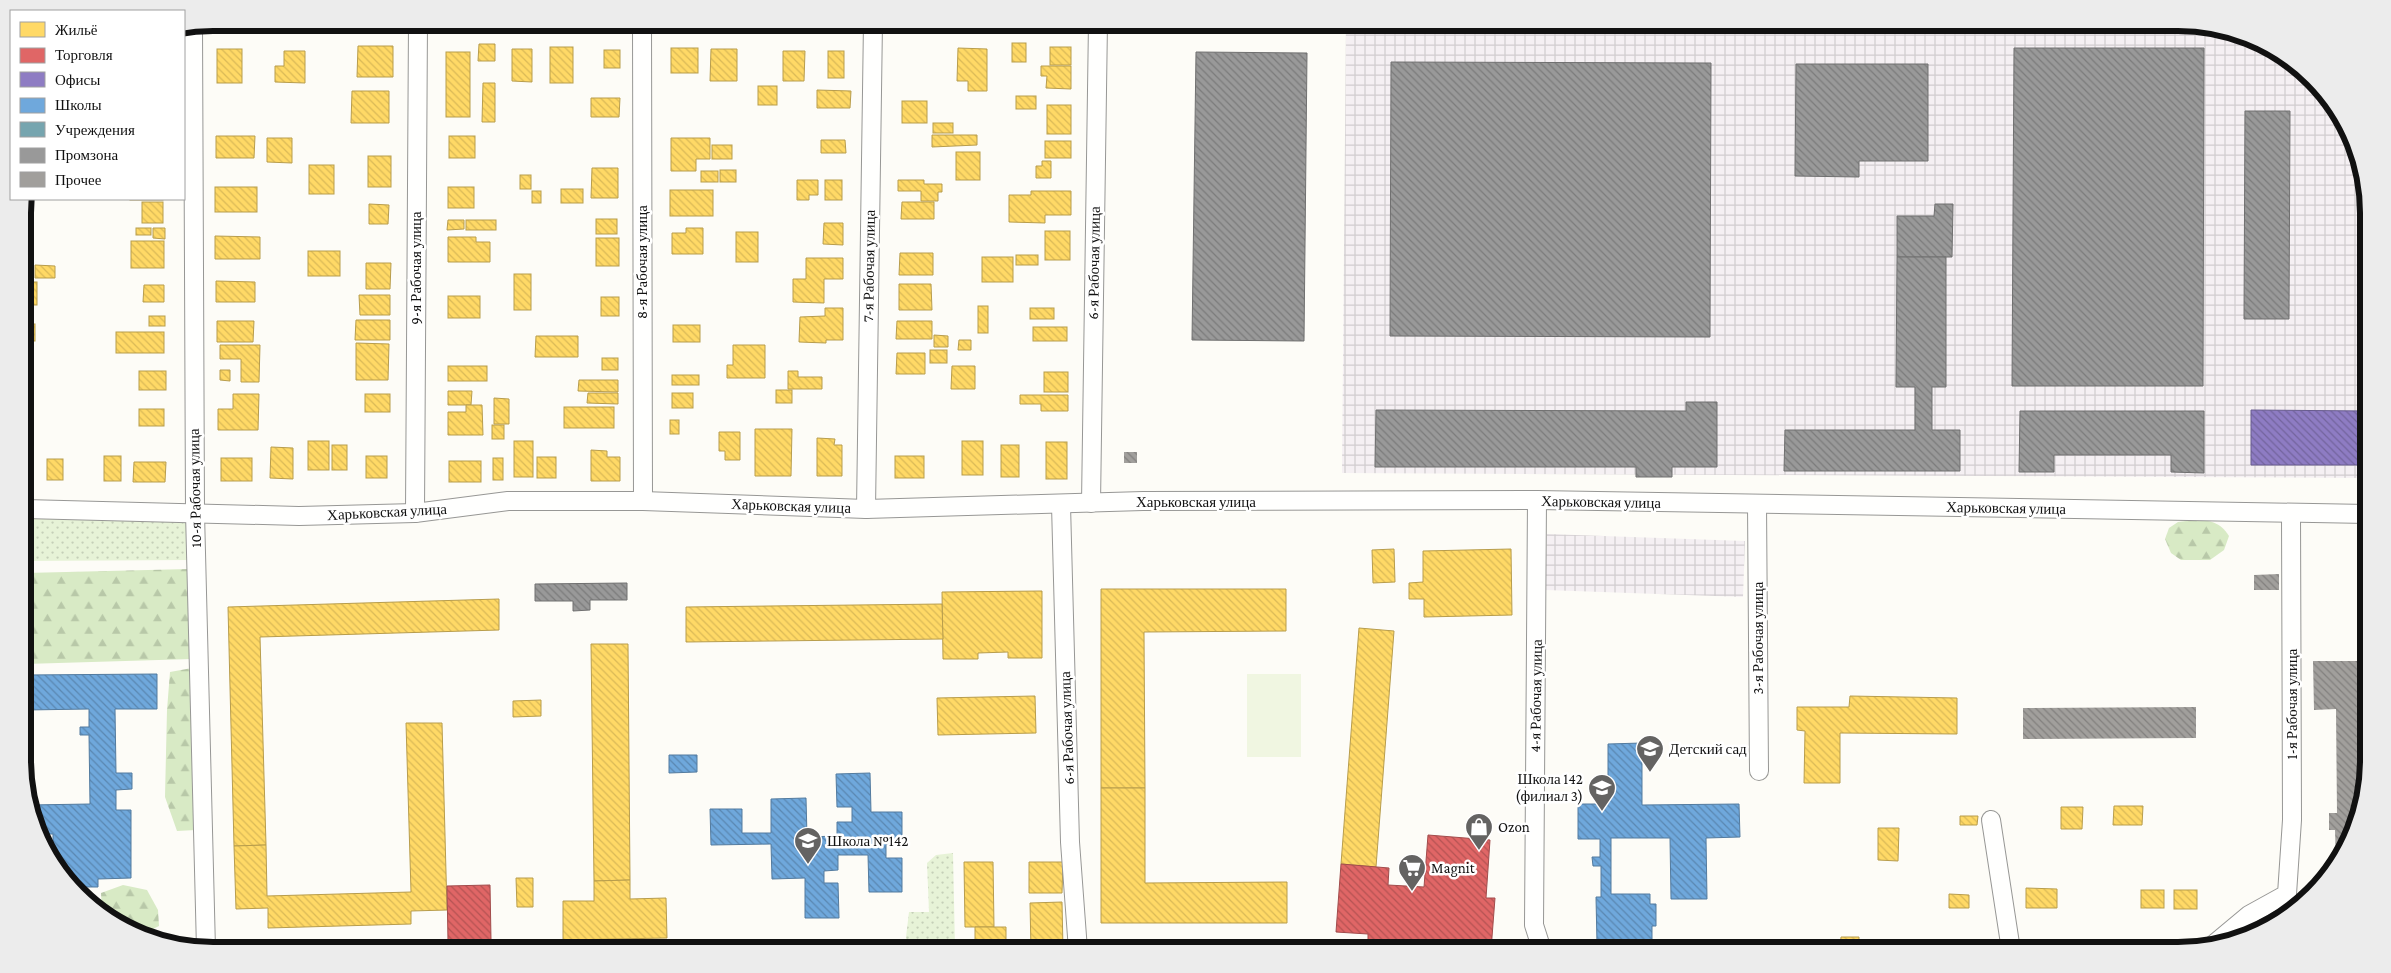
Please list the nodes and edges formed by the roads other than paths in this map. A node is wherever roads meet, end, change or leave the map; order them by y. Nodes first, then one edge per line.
1 (418, 31) edge
2 (642, 31) edge
3 (873, 31) edge
4 (1098, 31) edge
5 (194, 33) edge
6 (1536, 500) junction
7 (642, 501) junction
8 (1091, 503) junction
9 (1061, 504) junction
10 (1757, 504) junction
11 (31, 509) edge
12 (866, 509) junction
13 (195, 513) junction
14 (415, 513) junction
15 (2291, 514) junction
16 (2360, 514) edge
17 (1759, 771) dead end
18 (1991, 820) dead end
19 (2225, 936) edge
20 (206, 941) edge
21 (1077, 942) edge
22 (1539, 942) edge
23 (2010, 942) edge

1 - 14 street, 9-я Рабочая улица
2 - 7 street, 8-я Рабочая улица
3 - 12 street, 7-я Рабочая улица
4 - 8 street, 6-я Рабочая улица
5 - 13 street, 10-я Рабочая улица
6 - 8 street, Харьковская улица
6 - 10 street, Харьковская улица
6 - 22 street, 4-я Рабочая улица
7 - 12 street, Харьковская улица
7 - 14 street, Харьковская улица
8 - 9 street, Харьковская улица
9 - 12 street, Харьковская улица
9 - 21 street, 6-я Рабочая улица
10 - 15 street, Харьковская улица
10 - 17 street, 3-я Рабочая улица
11 - 13 street, Харьковская улица
13 - 14 street, Харьковская улица
13 - 20 street, 10-я Рабочая улица
15 - 16 street, Харьковская улица
15 - 19 street, 1-я Рабочая улица
18 - 23 street

